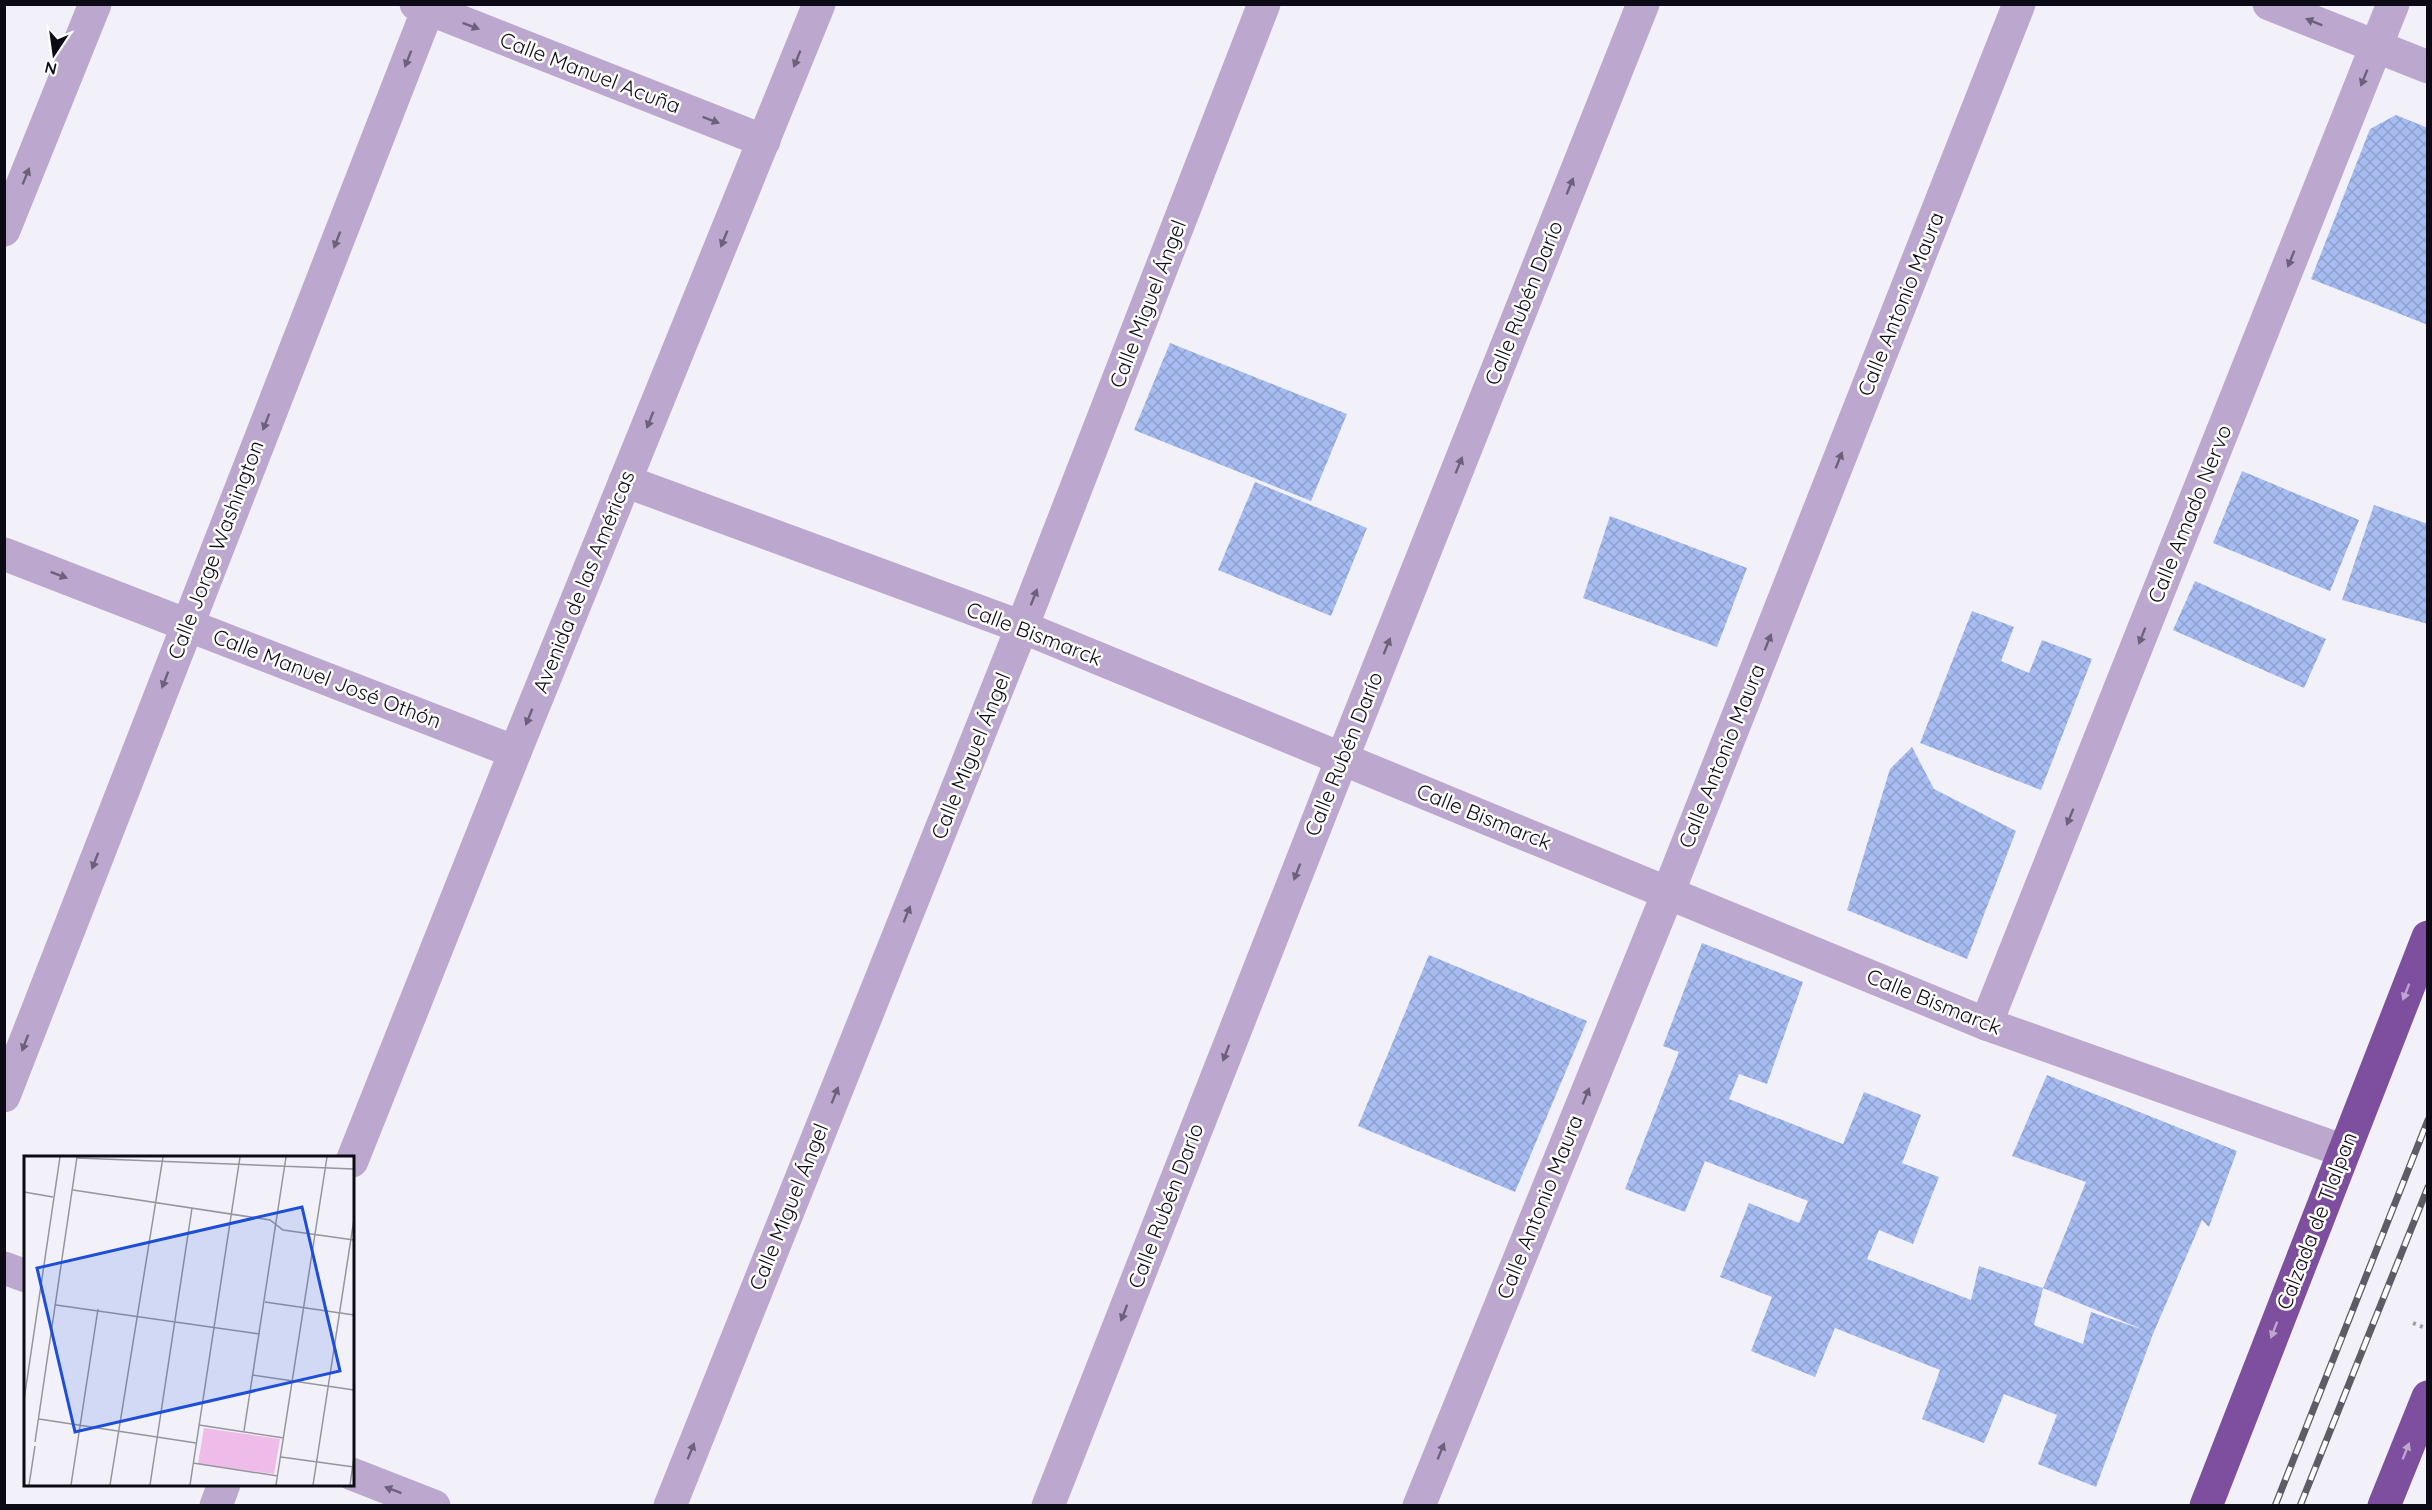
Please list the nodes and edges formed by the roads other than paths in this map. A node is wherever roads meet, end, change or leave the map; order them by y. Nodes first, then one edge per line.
1 (95, 4) edge
2 (819, 4) edge
3 (1264, 4) edge
4 (1643, 4) edge
5 (2019, 4) edge
6 (2269, 4) edge
7 (2393, 4) edge
8 (425, 6) edge
9 (2376, 47) junction
10 (2427, 67) edge
11 (764, 141) junction
12 (4, 230) edge
13 (625, 481) junction
14 (4, 554) edge
15 (186, 625) junction
16 (1023, 627) junction
17 (515, 752) junction
18 (1342, 759) junction
19 (1668, 893) junction
20 (2427, 937) edge
21 (1986, 1024) junction
22 (4, 1096) edge
23 (2344, 1151) junction
24 (354, 1156) edge
25 (4, 1269) edge
26 (24, 1275) edge
27 (2427, 1397) edge
28 (354, 1475) edge
29 (224, 1486) edge
30 (216, 1506) edge
31 (434, 1506) edge
32 (670, 1506) edge
33 (1048, 1506) edge
34 (1419, 1506) edge
35 (2206, 1506) edge
36 (2384, 1506) edge

12 -> 1 street
2 -> 11 street, Avenida de las Américas
16 -> 3 street, Calle Miguel Ángel
18 -> 4 street, Calle Rubén Darío
19 -> 5 street, Calle Antonio Maura
9 -> 6 street
7 - 9 street, Calle Amado Nervo
8 -> 11 street, Calle Manuel Acuña
8 -> 15 street, Calle Jorge Washington
9 - 10 street
9 -> 21 street, Calle Amado Nervo
11 -> 13 street, Avenida de las Américas
13 - 16 street, Calle Bismarck
13 -> 17 street, Avenida de las Américas
14 -> 15 street, Calle Manuel José Othón
15 - 17 street, Calle Manuel José Othón
15 -> 22 street, Calle Jorge Washington
16 - 18 street, Calle Bismarck
32 -> 16 street, Calle Miguel Ángel
17 - 24 street, Avenida de las Américas
18 - 19 street, Calle Bismarck
18 -> 33 street, Calle Rubén Darío
19 - 21 street, Calle Bismarck
34 -> 19 street, Calle Antonio Maura
20 -> 23 highway, Calzada de Tlalpan
21 - 23 street, Calle Bismarck
23 -> 35 highway, Calzada de Tlalpan
25 - 26 street
36 -> 27 highway
31 -> 28 street
29 - 30 street

